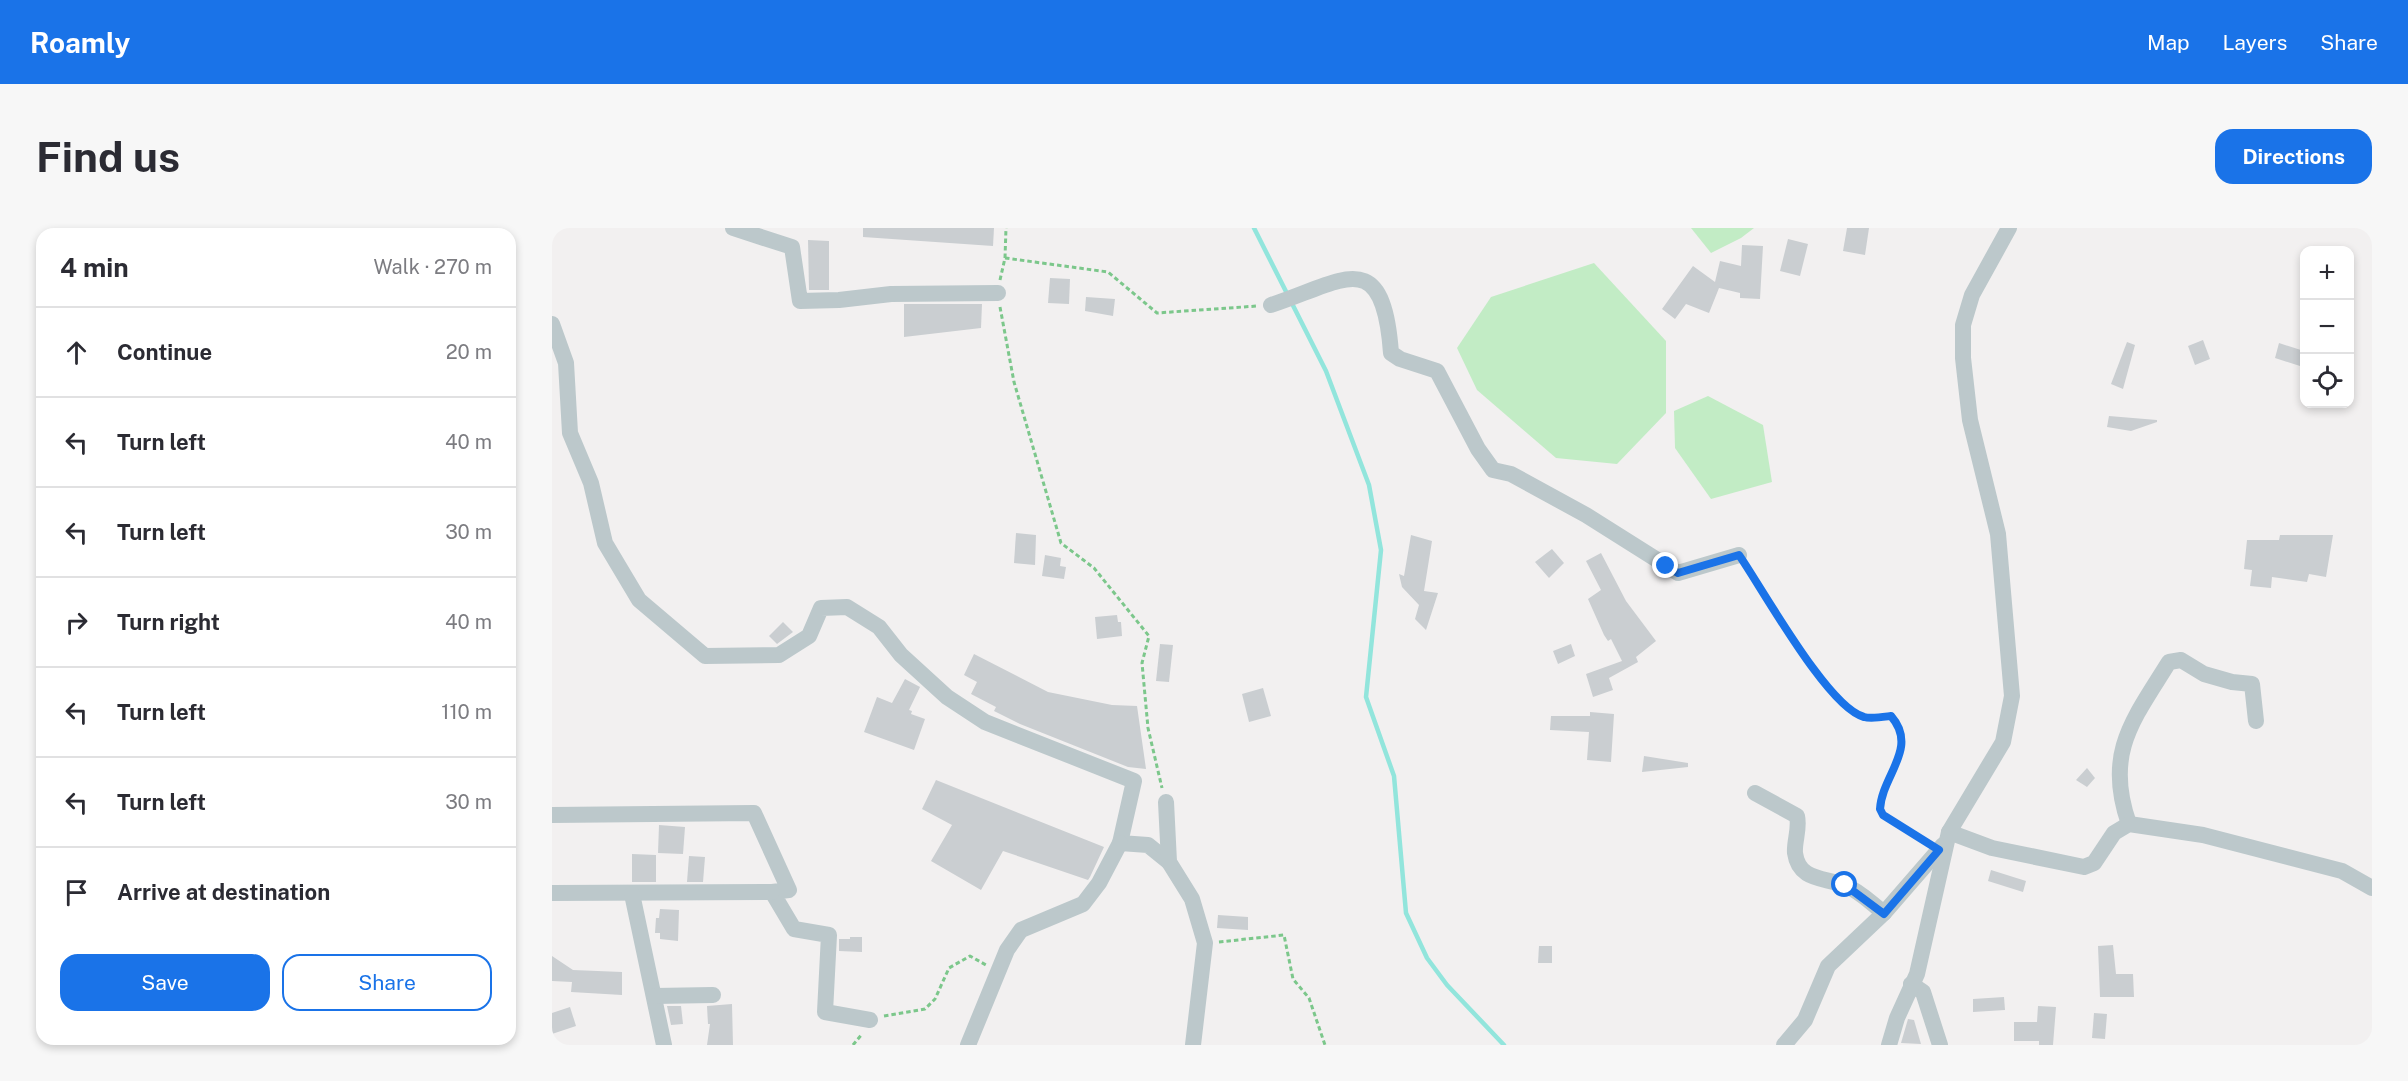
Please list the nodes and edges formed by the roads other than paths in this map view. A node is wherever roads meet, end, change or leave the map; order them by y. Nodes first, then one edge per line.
1 (733, 228) edge
2 (2009, 228) edge
3 (998, 293) road end
4 (1271, 305) road end
5 (552, 324) edge
6 (1739, 555) road end
7 (2256, 721) dead end
8 (1755, 793) dead end
9 (1166, 802) road end
10 (552, 815) edge
11 (2129, 824) junction
12 (1944, 841) junction
13 (1119, 843) junction
14 (1169, 862) junction
15 (2372, 888) edge
16 (772, 892) junction
17 (552, 893) edge
18 (632, 894) junction
19 (1884, 914) junction
20 (1911, 984) junction
21 (712, 995) dead end
22 (655, 996) junction
23 (870, 1020) road end
24 (664, 1045) edge
25 (968, 1045) edge
26 (1193, 1045) edge
27 (1784, 1045) edge
28 (1889, 1045) edge
29 (1940, 1045) edge

1 - 3 street
2 - 12 street
4 - 6 street
5 - 13 street
7 - 11 street
8 - 19 street
9 - 14 street
10 - 16 street
11 - 12 street
11 - 15 street
12 - 19 street
12 - 20 street
13 - 14 street
13 - 25 street
14 - 26 street
16 - 18 street
16 - 23 street
17 - 18 street
18 - 22 street
19 - 27 street
20 - 28 street
20 - 29 street
21 - 22 street
22 - 24 street

